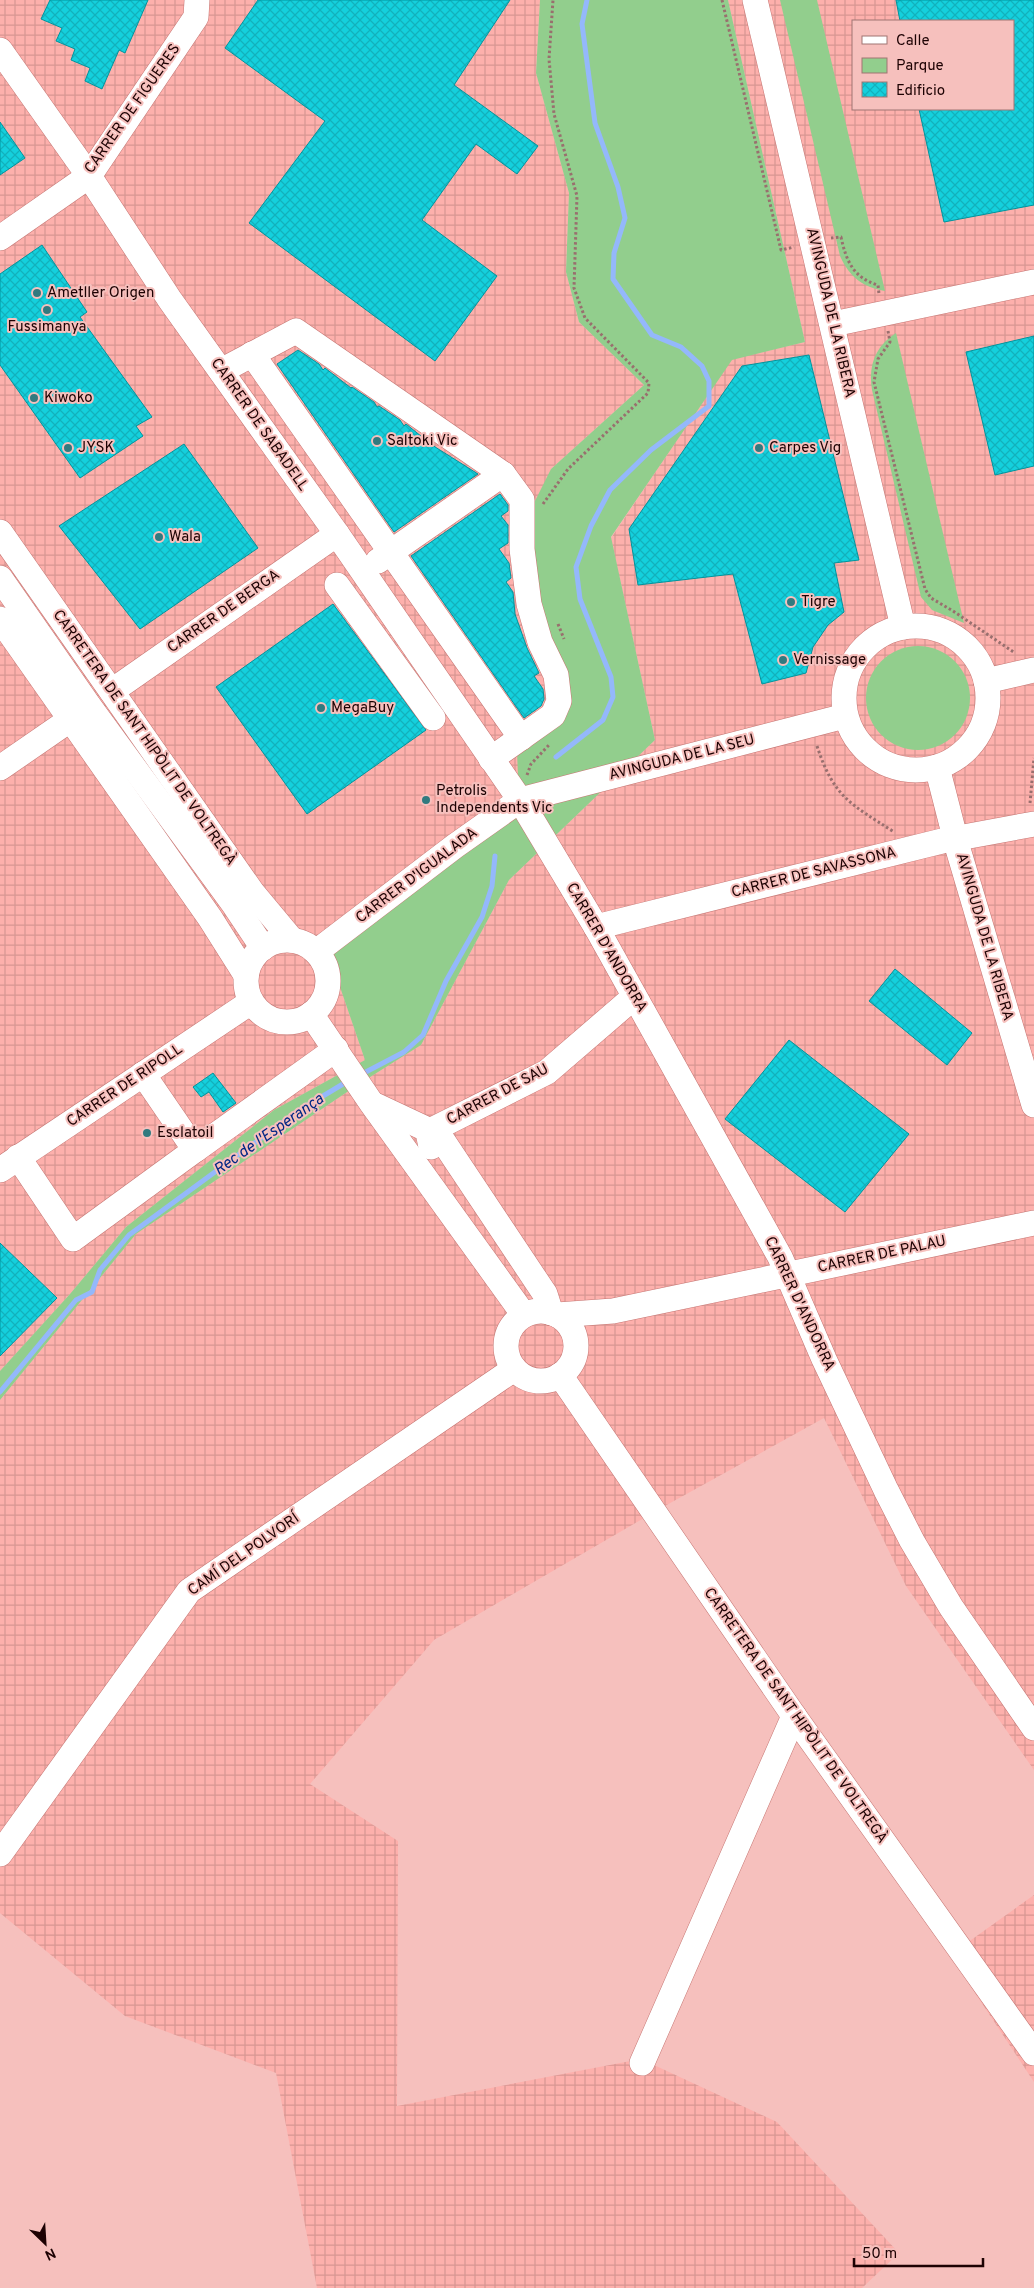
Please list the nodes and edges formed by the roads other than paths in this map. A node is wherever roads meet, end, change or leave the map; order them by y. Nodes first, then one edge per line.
1 (197, 0) edge
2 (755, 0) edge
3 (0, 50) edge
4 (89, 176) junction
5 (0, 238) edge
6 (1034, 282) edge
7 (833, 324) junction
8 (252, 354) junction
9 (221, 371) junction
10 (504, 474) junction
11 (0, 532) edge
12 (337, 534) junction
13 (392, 552) junction
14 (362, 571) junction
15 (0, 578) edge
16 (337, 585) dead end
17 (0, 619) edge
18 (903, 627) junction
19 (1034, 670) edge
20 (986, 680) junction
21 (112, 691) junction
22 (846, 716) junction
23 (71, 718) junction
24 (433, 718) dead end
25 (521, 738) junction
26 (492, 759) junction
27 (937, 767) junction
28 (0, 768) edge
29 (520, 800) junction
30 (1032, 817) edge
31 (956, 838) junction
32 (596, 927) junction
33 (292, 940) junction
34 (263, 948) junction
35 (316, 952) junction
36 (246, 976) junction
37 (634, 996) junction
38 (251, 1002) junction
39 (312, 1014) junction
40 (336, 1049) junction
41 (143, 1074) junction
42 (372, 1104) junction
43 (1034, 1105) edge
44 (431, 1131) junction
45 (195, 1150) junction
46 (9, 1164) edge
47 (422, 1173) junction
48 (1034, 1223) edge
49 (788, 1275) junction
50 (613, 1311) junction
51 (554, 1314) junction
52 (524, 1316) junction
53 (575, 1336) junction
54 (514, 1369) junction
55 (560, 1375) junction
56 (794, 1716) junction
57 (1034, 1728) edge
58 (0, 1854) edge
59 (1034, 2053) edge
60 (642, 2063) dead end

1 - 4 street, CARRER DE FIGUERES
2 - 7 street, AVINGUDA DE LA RIBERA
3 - 4 street, CARRER DE SABADELL
4 - 5 street, CARRER DE FIGUERES
4 - 9 street, CARRER DE SABADELL
6 - 7 street
7 - 18 street, AVINGUDA DE LA RIBERA
8 - 9 street
8 - 10 street
8 - 13 street
9 - 12 street, CARRER DE SABADELL
10 - 13 street
10 - 25 street
11 - 21 street, CARRETERA DE SANT HIPÒLIT DE VOLTREGÀ
12 - 14 street, CARRER DE SABADELL
12 - 21 street, CARRER DE BERGA
13 - 14 street
13 - 25 street
14 - 26 street, CARRER DE SABADELL
15 - 34 street, CARRETERA DE SANT HIPÒLIT DE VOLTREGÀ
16 - 24 street
17 - 23 street
18 - 20 street
18 - 22 street
19 - 20 street
20 - 27 street
21 - 33 street, CARRETERA DE SANT HIPÒLIT DE VOLTREGÀ
22 - 27 street
22 - 29 street, AVINGUDA DE LA SEU
23 - 28 street
23 - 36 street
25 - 26 street
26 - 29 street, CARRER DE SABADELL
27 - 31 street, AVINGUDA DE LA RIBERA
29 - 32 street, CARRER D'ANDORRA
29 - 35 street, CARRER D'IGUALADA
30 - 31 street, CARRER DE SAVASSONA
31 - 32 street, CARRER DE SAVASSONA
31 - 43 street, AVINGUDA DE LA RIBERA
32 - 37 street, CARRER D'ANDORRA
33 - 34 street
33 - 35 street
34 - 36 street
35 - 39 street
36 - 38 street
37 - 44 street, CARRER DE SAU
37 - 49 street, CARRER D'ANDORRA
38 - 39 street
38 - 41 street, CARRER DE RIPOLL
39 - 40 street
40 - 42 street
40 - 45 street
41 - 45 street
41 - 46 street, CARRER DE RIPOLL
42 - 44 street
42 - 47 street
44 - 47 street
44 - 51 street
45 - 46 street
47 - 52 street
48 - 49 street, CARRER DE PALAU
49 - 50 street, CARRER DE PALAU
49 - 57 street, CARRER D'ANDORRA
50 - 51 street, CARRER DE PALAU
50 - 53 street, CARRER DE PALAU
51 - 52 street
51 - 53 street
52 - 54 street
53 - 55 street
54 - 55 street
54 - 58 street, CAMÍ DEL POLVORÍ
55 - 56 street, CARRETERA DE SANT HIPÒLIT DE VOLTREGÀ
56 - 59 street, CARRETERA DE SANT HIPÒLIT DE VOLTREGÀ
56 - 60 street

